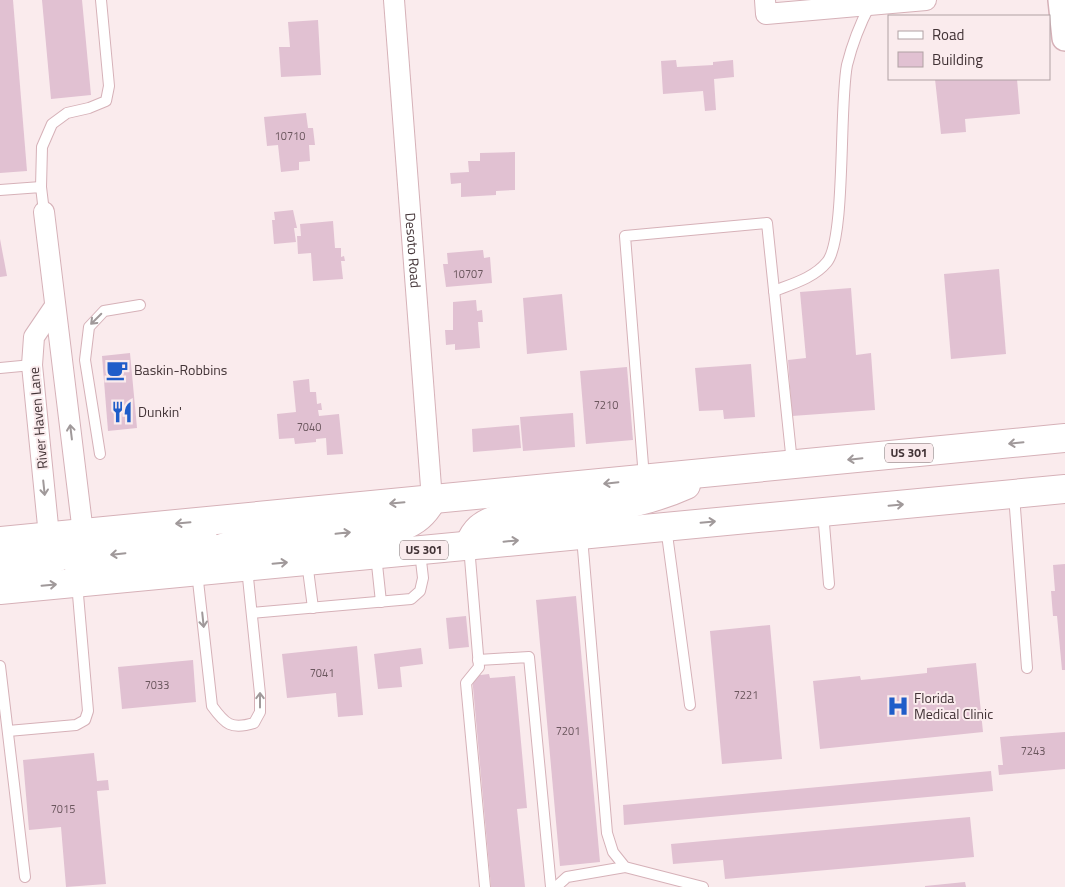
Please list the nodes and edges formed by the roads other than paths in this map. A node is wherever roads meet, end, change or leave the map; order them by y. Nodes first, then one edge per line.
1 (101, 0) edge
2 (394, 0) edge
3 (765, 0) edge
4 (926, 0) edge
5 (1061, 0) edge
6 (870, 5) junction
7 (1065, 38) edge
8 (41, 187) junction
9 (0, 190) edge
10 (44, 212) joint
11 (774, 291) junction
12 (140, 305) dead end
13 (55, 306) junction
14 (32, 365) junction
15 (0, 368) edge
16 (1065, 438) edge
17 (100, 454) dead end
18 (792, 465) junction
19 (712, 473) junction
20 (644, 479) junction
21 (1065, 488) edge
22 (1014, 494) junction
23 (432, 500) junction
24 (823, 512) junction
25 (266, 516) junction
26 (666, 526) junction
27 (83, 533) junction
28 (582, 534) junction
29 (49, 536) junction
30 (0, 541) edge
31 (469, 545) junction
32 (420, 550) junction
33 (376, 554) junction
34 (246, 555) junction
35 (307, 561) junction
36 (0, 566) edge
37 (197, 571) junction
38 (143, 576) junction
39 (77, 582) junction
40 (829, 584) dead end
41 (0, 590) edge
42 (381, 602) junction
43 (313, 608) junction
44 (252, 613) junction
45 (478, 660) junction
46 (0, 666) edge
47 (1027, 668) dead end
48 (690, 705) dead end
49 (8, 731) junction
50 (625, 867) junction
51 (25, 877) dead end
52 (485, 887) edge
53 (551, 887) edge
54 (556, 887) edge
55 (703, 887) edge

1 - 8 lane
2 - 23 street, Desoto Road
3 - 6 street
4 - 6 street
5 - 7 street
6 - 11 lane
8 - 9 lane
8 - 10 lane
10 - 13 street, River Haven Lane
11 - 18 lane
11 - 20 lane
12 -> 17 lane
13 - 14 street, River Haven Lane
27 -> 13 street, River Haven Lane
14 - 15 lane
14 -> 29 street, River Haven Lane
16 -> 18 main road, US 301
18 - 19 main road, US 301
19 - 20 main road, US 301
19 - 31 main road
20 -> 23 main road, US 301
21 - 22 main road, US 301
24 -> 22 main road, US 301
22 - 47 lane
23 -> 25 main road, US 301
34 -> 23 main road
26 -> 24 main road, US 301
24 - 40 lane
25 -> 27 main road, US 301
25 -> 39 main road
26 - 28 main road, US 301
26 - 48 lane
27 - 29 main road, US 301
27 - 36 main road
31 -> 28 main road, US 301
28 - 50 lane
29 - 30 main road, US 301
31 - 32 main road, US 301
31 - 45 lane
32 - 33 main road, US 301
32 - 42 lane
33 - 35 main road, US 301
33 - 42 lane
34 -> 35 main road, US 301
34 - 37 main road, US 301
34 - 38 main road
34 - 44 lane
35 - 43 lane
37 - 38 main road, US 301
37 -> 44 lane
38 - 39 main road, US 301
41 -> 39 main road, US 301
39 - 49 lane
42 - 43 lane
43 - 44 lane
45 - 52 lane
45 - 53 lane
46 - 49 lane
49 - 51 lane
50 - 54 lane
50 - 55 lane

